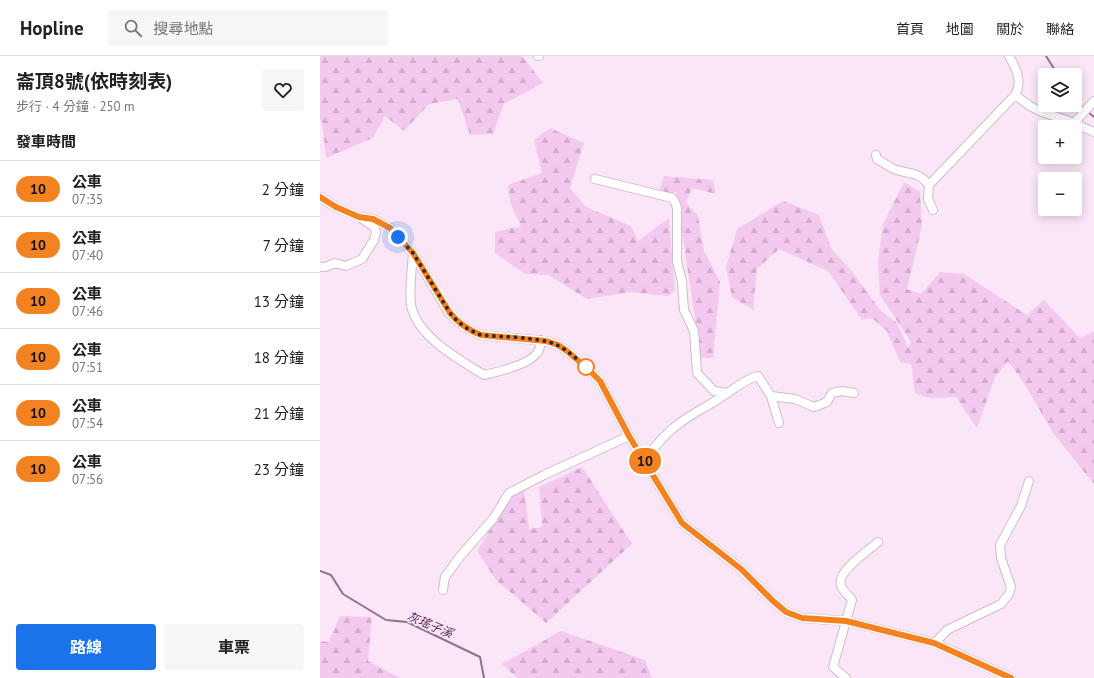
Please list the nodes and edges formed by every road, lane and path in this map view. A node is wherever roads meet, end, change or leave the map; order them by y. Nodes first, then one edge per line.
1 (1009, 56) edge
2 (1015, 95) junction
3 (1092, 104) edge
4 (1065, 120) edge
5 (1077, 120) edge
6 (1082, 127) edge
7 (1094, 132) edge
8 (876, 155) dead end
9 (595, 179) dead end
10 (929, 185) junction
11 (320, 197) edge
12 (932, 210) dead end
13 (359, 217) junction
14 (413, 253) junction
15 (320, 267) edge
16 (541, 340) junction
17 (727, 393) junction
18 (854, 393) dead end
19 (771, 396) junction
20 (779, 423) dead end
21 (629, 436) junction
22 (644, 461) junction
23 (1029, 481) dead end
24 (878, 542) dead end
25 (443, 590) dead end
26 (846, 621) junction
27 (934, 643) junction
28 (846, 678) edge
29 (1011, 678) edge

1 - 2 street
2 - 4 street
2 - 10 street
3 - 5 street
6 - 7 street
8 - 10 street
9 - 17 street
10 - 12 street
11 - 13 street
13 - 14 street
13 - 15 street
14 - 16 street
14 - 16 street
16 - 21 street
17 - 19 street
17 - 22 street
18 - 19 street
19 - 20 street
21 - 22 street
21 - 25 street
22 - 26 street
23 - 27 street
24 - 26 street
26 - 27 street
26 - 28 street
27 - 29 street

